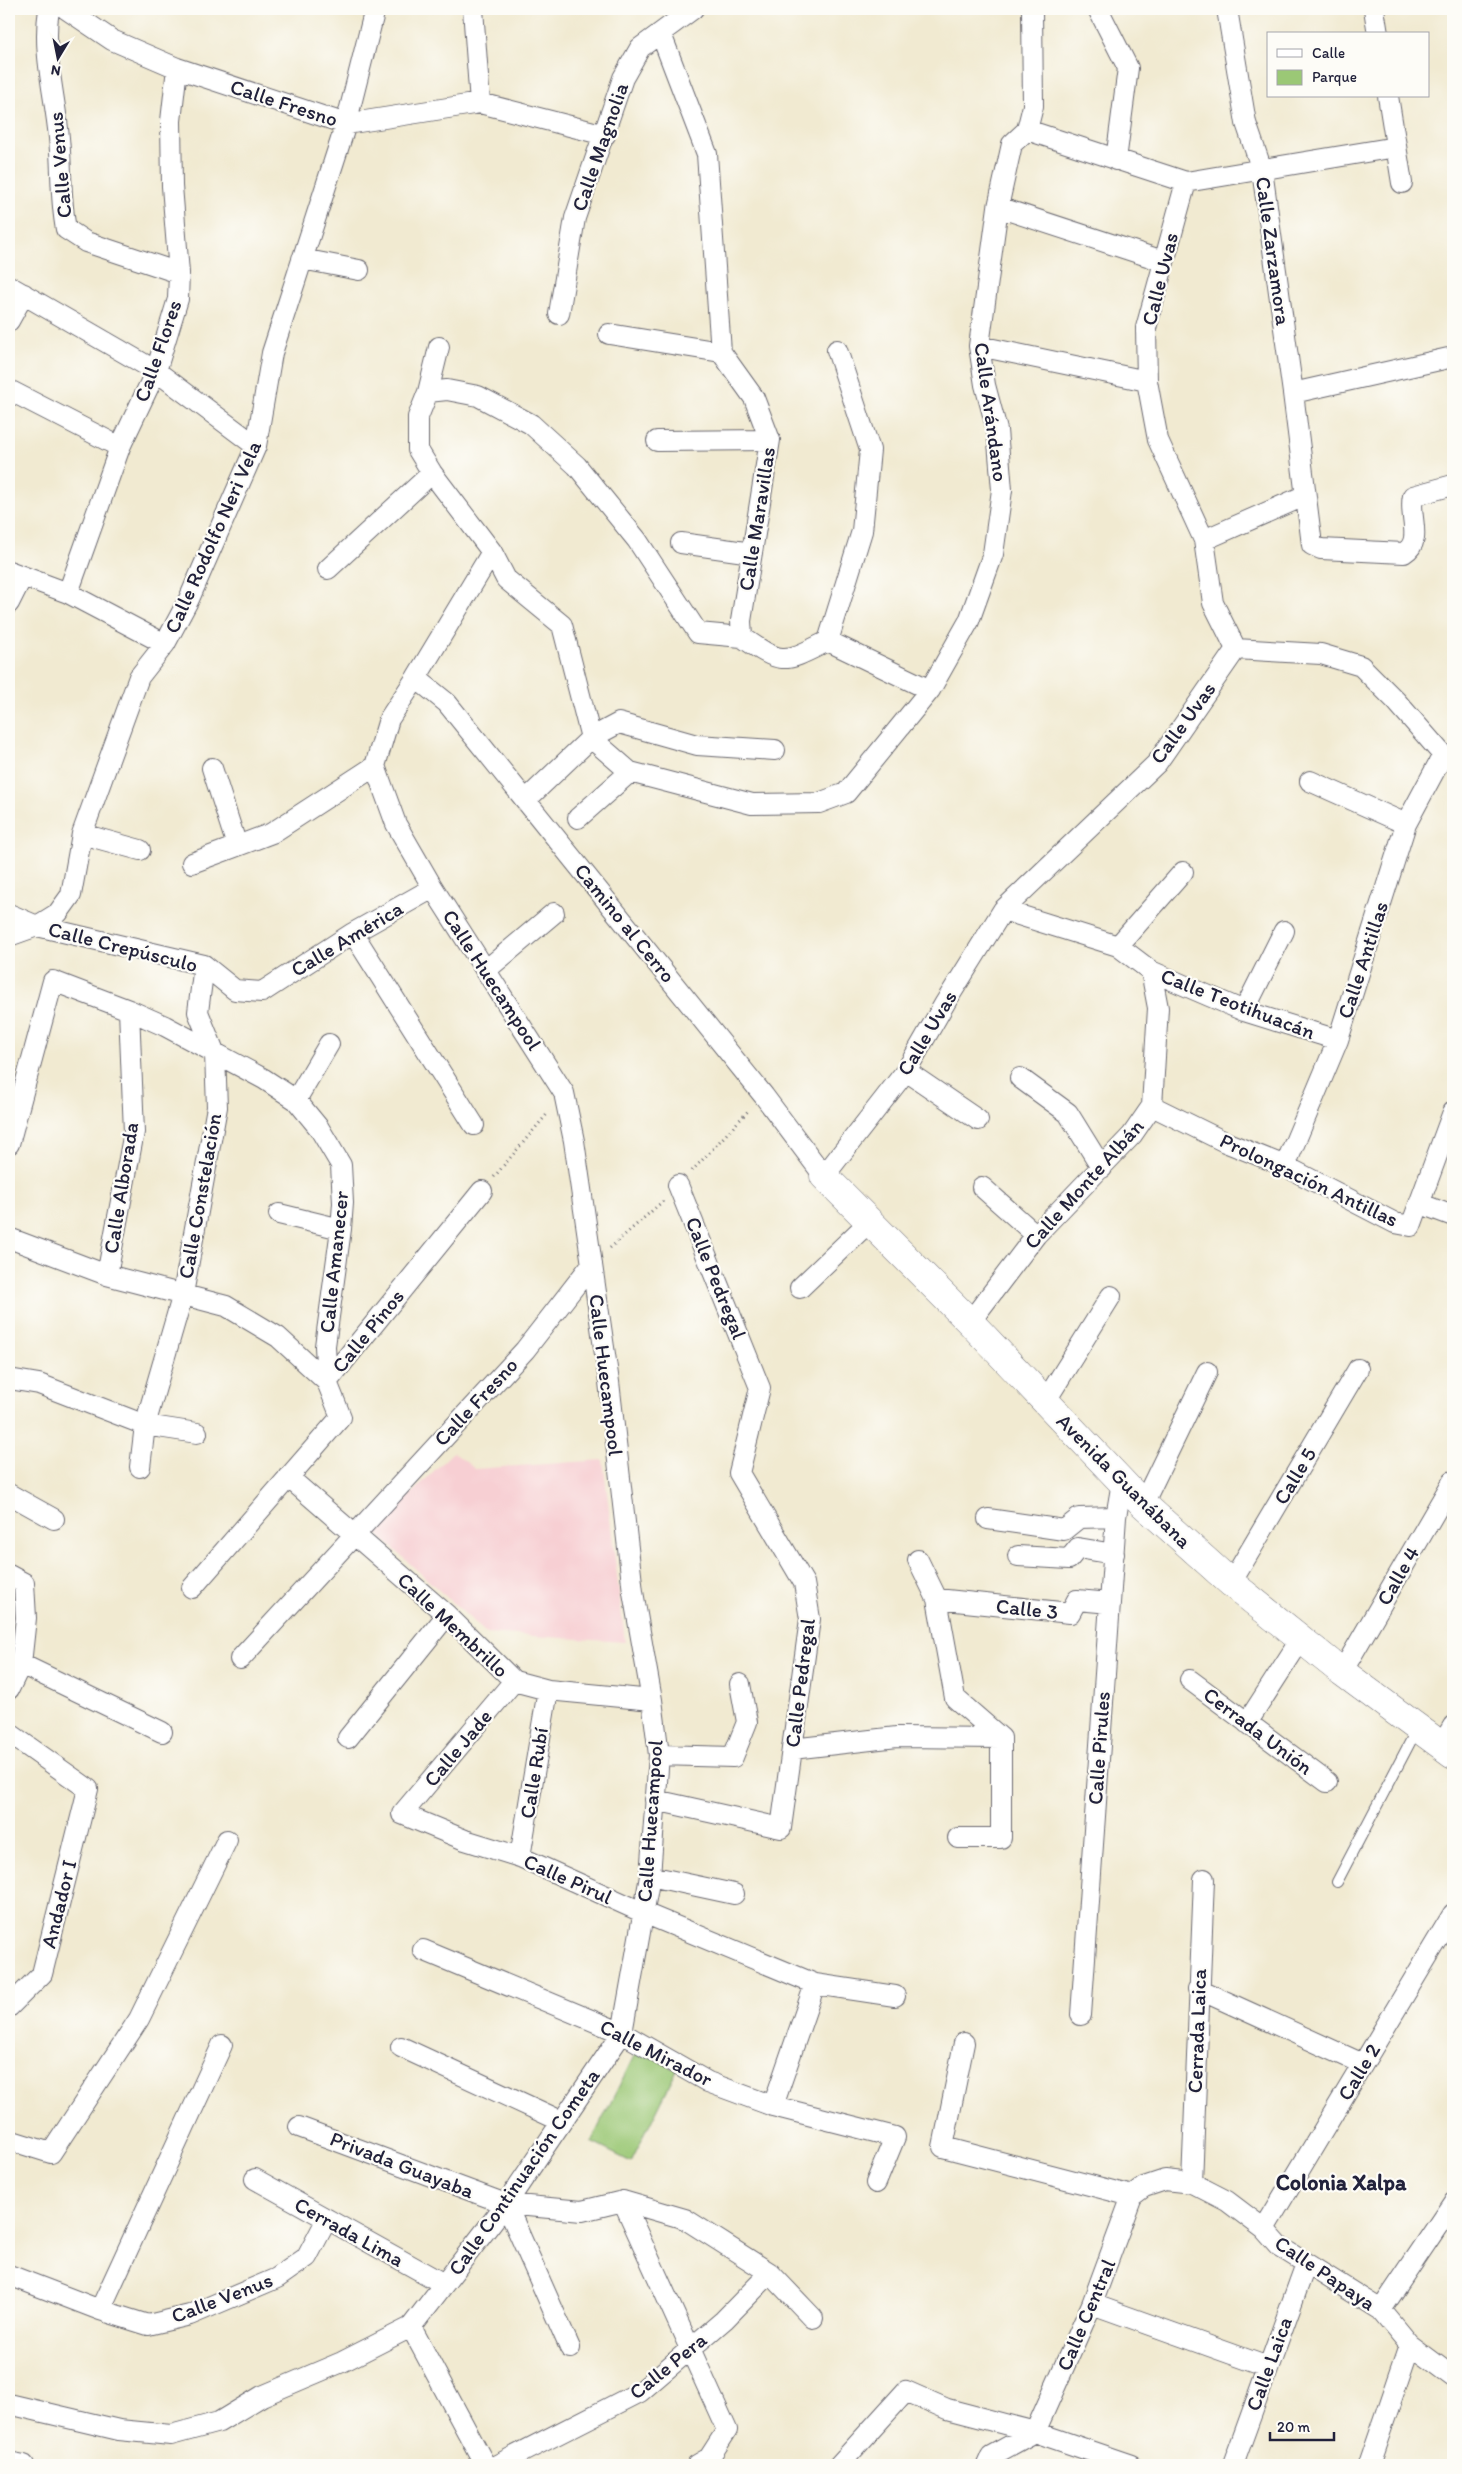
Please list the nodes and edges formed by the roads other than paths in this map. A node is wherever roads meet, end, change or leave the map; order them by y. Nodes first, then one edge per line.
1 (49, 9) edge
2 (66, 9) edge
3 (375, 9) edge
4 (474, 9) edge
5 (694, 9) edge
6 (1032, 9) edge
7 (1098, 9) edge
8 (1227, 9) edge
9 (1374, 9) edge
10 (1378, 32) edge
11 (661, 34) junction
12 (177, 68) junction
13 (1388, 98) edge
14 (480, 103) junction
15 (346, 124) junction
16 (1027, 130) junction
17 (604, 136) junction
18 (1396, 147) junction
19 (1116, 160) junction
20 (1262, 170) junction
21 (1186, 182) junction
22 (1402, 182) dead end
23 (998, 207) junction
24 (302, 258) junction
25 (1163, 261) junction
26 (359, 270) dead end
27 (179, 273) junction
28 (16, 290) edge
29 (560, 314) dead end
30 (9, 320) edge
31 (609, 334) dead end
32 (979, 346) junction
33 (439, 347) dead end
34 (837, 350) dead end
35 (721, 352) junction
36 (1453, 357) edge
37 (156, 371) junction
38 (1147, 381) junction
39 (9, 390) edge
40 (428, 392) junction
41 (1294, 393) junction
42 (770, 440) junction
43 (657, 441) dead end
44 (256, 446) junction
45 (120, 447) junction
46 (432, 473) junction
47 (1453, 485) edge
48 (1304, 496) junction
49 (1204, 540) junction
50 (681, 543) dead end
51 (492, 552) junction
52 (752, 554) junction
53 (328, 569) dead end
54 (15, 574) edge
55 (68, 593) junction
56 (9, 603) edge
57 (742, 637) junction
58 (828, 641) junction
59 (164, 644) junction
60 (1236, 649) junction
61 (416, 678) junction
62 (930, 690) junction
63 (591, 738) junction
64 (775, 750) dead end
65 (1448, 753) edge
66 (375, 766) junction
67 (212, 768) dead end
68 (630, 772) junction
69 (1310, 781) dead end
70 (526, 800) junction
71 (578, 818) dead end
72 (1406, 824) junction
73 (82, 834) junction
74 (237, 846) junction
75 (140, 850) dead end
76 (192, 863) dead end
77 (1183, 872) dead end
78 (433, 888) junction
79 (1003, 910) junction
80 (554, 913) dead end
81 (9, 914) edge
82 (37, 926) junction
83 (1284, 931) dead end
84 (353, 933) junction
85 (9, 936) edge
86 (1118, 946) junction
87 (204, 966) junction
88 (486, 970) junction
89 (1151, 971) junction
90 (262, 992) joint
91 (129, 1010) junction
92 (1244, 1011) junction
93 (1338, 1040) junction
94 (330, 1044) dead end
95 (215, 1054) junction
96 (906, 1071) junction
97 (1020, 1078) dead end
98 (296, 1100) junction
99 (1152, 1106) junction
100 (1453, 1112) edge
101 (978, 1120) dead end
102 (474, 1125) dead end
103 (9, 1144) edge
104 (1285, 1166) junction
105 (1102, 1168) junction
106 (824, 1176) junction
107 (678, 1185) dead end
108 (982, 1187) dead end
109 (482, 1191) road end
110 (1421, 1204) junction
111 (279, 1214) dead end
112 (1453, 1216) edge
113 (869, 1222) junction
114 (341, 1229) junction
115 (1036, 1235) junction
116 (9, 1238) edge
117 (592, 1264) junction
118 (107, 1275) junction
119 (800, 1288) dead end
120 (183, 1294) junction
121 (1110, 1296) dead end
122 (970, 1322) junction
123 (1358, 1369) dead end
124 (1207, 1372) dead end
125 (9, 1379) edge
126 (327, 1382) junction
127 (1045, 1402) junction
128 (145, 1425) junction
129 (197, 1433) dead end
130 (140, 1467) dead end
131 (288, 1476) junction
132 (1453, 1480) edge
133 (1122, 1482) junction
134 (9, 1494) edge
135 (1143, 1504) junction
136 (1116, 1517) junction
137 (54, 1519) dead end
138 (988, 1520) dead end
139 (353, 1535) junction
140 (1114, 1554) junction
141 (1018, 1556) dead end
142 (918, 1560) dead end
143 (16, 1579) edge
144 (1231, 1583) junction
145 (192, 1588) dead end
146 (937, 1599) junction
147 (1110, 1603) junction
148 (447, 1615) junction
149 (1302, 1639) junction
150 (240, 1659) dead end
151 (20, 1664) junction
152 (1342, 1672) junction
153 (1190, 1680) dead end
154 (514, 1681) junction
155 (740, 1684) dead end
156 (9, 1689) edge
157 (548, 1690) junction
158 (652, 1700) junction
159 (1247, 1723) junction
160 (1418, 1728) junction
161 (9, 1732) edge
162 (162, 1732) dead end
163 (348, 1738) dead end
164 (1001, 1738) junction
165 (1450, 1742) edge
166 (792, 1749) junction
167 (659, 1755) junction
168 (1327, 1782) dead end
169 (655, 1800) junction
170 (402, 1814) joint
171 (958, 1838) dead end
172 (227, 1840) dead end
173 (520, 1857) junction
174 (650, 1876) junction
175 (1204, 1879) dead end
176 (1337, 1882) dead end
177 (734, 1894) dead end
178 (644, 1913) junction
179 (1453, 1914) edge
180 (423, 1950) dead end
181 (815, 1984) junction
182 (1198, 1989) junction
183 (895, 1996) dead end
184 (9, 2007) edge
185 (1081, 2015) dead end
186 (622, 2033) junction
187 (964, 2043) dead end
188 (222, 2045) dead end
189 (400, 2047) dead end
190 (1363, 2064) junction
191 (773, 2106) junction
192 (561, 2121) junction
193 (299, 2127) dead end
194 (9, 2140) edge
195 (255, 2179) dead end
196 (876, 2183) dead end
197 (1192, 2183) junction
198 (1132, 2196) junction
199 (624, 2201) junction
200 (1453, 2203) edge
201 (506, 2204) junction
202 (326, 2219) junction
203 (1264, 2229) junction
204 (1306, 2264) junction
205 (770, 2273) junction
206 (9, 2275) edge
207 (444, 2284) junction
208 (1092, 2304) junction
209 (100, 2310) junction
210 (1381, 2310) junction
211 (813, 2318) dead end
212 (411, 2327) junction
213 (1410, 2345) junction
214 (570, 2348) dead end
215 (690, 2350) junction
216 (1268, 2367) junction
217 (1453, 2377) edge
218 (9, 2404) edge
219 (1036, 2432) junction
220 (9, 2462) edge
221 (24, 2465) edge
222 (485, 2465) edge
223 (497, 2465) edge
224 (698, 2465) edge
225 (838, 2465) edge
226 (987, 2465) edge
227 (1132, 2465) edge
228 (1233, 2465) edge
229 (1369, 2465) edge

1 - 27 street, Calle Venus
2 - 12 street, Calle Fresno
3 - 15 street, Calle Rodolfo Neri Vela
4 - 14 street
5 - 11 street, Calle Magnolia
6 - 16 street, Calle Arándano
7 - 19 street
8 - 20 street, Calle Zarzamora
9 - 10 street
11 - 17 street, Calle Magnolia
11 - 35 street
12 - 15 street, Calle Fresno
12 - 27 street, Calle Flores
13 - 18 street
14 - 15 street, Calle Fresno
14 - 17 street, Calle Fresno
15 - 24 street, Calle Rodolfo Neri Vela
16 - 19 street
16 - 23 street, Calle Arándano
17 - 29 street, Calle Magnolia
18 - 20 street
18 - 22 street
19 - 21 street
20 - 21 street
20 - 41 street, Calle Zarzamora
21 - 25 street, Calle Uvas
23 - 25 street
23 - 32 street, Calle Arándano
24 - 26 street
24 - 44 street, Calle Rodolfo Neri Vela
25 - 38 street, Calle Uvas
27 - 37 street, Calle Flores
28 - 30 street
28 - 37 street
31 - 35 street
32 - 38 street
32 - 62 street, Calle Arándano
33 - 40 street
34 - 58 street
35 - 42 street, Calle Maravillas
36 - 41 street
37 - 44 street
37 - 45 street, Calle Flores
38 - 49 street, Calle Uvas
39 - 45 street
40 - 46 street
40 - 57 street
41 - 48 street, Calle Zarzamora
42 - 43 street
42 - 52 street, Calle Maravillas
44 - 59 street, Calle Rodolfo Neri Vela
45 - 55 street, Calle Flores
46 - 51 street
46 - 53 street
47 - 48 street, Calle Zarzamora
48 - 49 street
49 - 60 street, Calle Uvas
50 - 52 street
51 - 61 street
51 - 63 street
52 - 57 street, Calle Maravillas
54 - 55 street
54 - 56 street
55 - 59 street
57 - 58 street
58 - 62 street
59 - 73 street, Calle Rodolfo Neri Vela
60 - 65 street
60 - 79 street, Calle Uvas
61 - 66 street
61 - 70 street, Camino al Cerro
62 - 68 street
63 - 64 street
63 - 68 street
63 - 70 street
65 - 72 street, Calle Antillas
66 - 74 street
66 - 78 street, Calle Huecampool
67 - 74 street
68 - 71 street
69 - 72 street
70 - 106 street, Camino al Cerro
72 - 93 street, Calle Antillas
73 - 75 street
73 - 82 street, Calle Rodolfo Neri Vela
74 - 76 street
77 - 86 street
78 - 84 street, Calle América
78 - 88 street, Calle Huecampool
79 - 86 street, Calle Teotihuacán
79 - 96 street, Calle Uvas
80 - 88 street
81 - 82 street, Calle Crepúsculo
82 - 85 street, Calle Rodolfo Neri Vela
82 - 87 street, Calle Crepúsculo
83 - 92 street
84 - 90 street, Calle América
84 - 102 street
86 - 89 street, Calle Teotihuacán
87 - 90 street, Calle Crepúsculo
87 - 95 street, Calle Constelación
88 - 117 street, Calle Huecampool
89 - 92 street, Calle Teotihuacán
89 - 99 street, Calle Monte Albán
91 - 95 street, Calle Amanecer
91 - 103 street, Calle Amanecer
91 - 118 street, Calle Alborada
92 - 93 street, Calle Teotihuacán
93 - 104 street, Calle Antillas
94 - 98 street
95 - 98 street, Calle Amanecer
95 - 120 street, Calle Constelación
96 - 101 street
96 - 106 street, Calle Uvas
97 - 105 street
98 - 114 street, Calle Amanecer
99 - 104 street, Prolongación Antillas
99 - 105 street, Calle Monte Albán
100 - 110 street, Prolongación Antillas
104 - 110 street, Prolongación Antillas
105 - 115 street, Calle Monte Albán
106 - 113 street, Avenida Guanábana
107 - 166 street, Calle Pedregal
108 - 115 street
109 - 126 street, Calle Pinos
110 - 112 street
111 - 114 street
113 - 119 street
113 - 122 street, Avenida Guanábana
114 - 126 street, Calle Amanecer
115 - 122 street, Calle Monte Albán
116 - 118 street
117 - 139 street, Calle Fresno
117 - 158 street, Calle Huecampool
118 - 120 street
120 - 126 street
120 - 128 street, Calle Constelación
121 - 127 street
122 - 127 street, Avenida Guanábana
123 - 144 street, Calle 5
124 - 135 street
125 - 128 street
126 - 131 street, Calle Pinos
127 - 133 street, Avenida Guanábana
128 - 129 street
128 - 130 street, Calle Constelación
131 - 139 street, Calle Membrillo
131 - 145 street, Calle Pinos
132 - 152 street, Calle 4
133 - 135 street, Avenida Guanábana
133 - 136 street, Calle Pirules
134 - 137 street
135 - 144 street, Avenida Guanábana
136 - 138 street
136 - 140 street, Calle Pirules
139 - 148 street, Calle Membrillo
139 - 150 street, Calle Fresno
140 - 141 street
140 - 147 street, Calle Pirules
142 - 146 street
143 - 151 street
144 - 149 street, Avenida Guanábana
146 - 147 street, Calle 3
146 - 164 street
147 - 185 street, Calle Pirules
148 - 154 street, Calle Membrillo
148 - 163 street
149 - 152 street, Avenida Guanábana
149 - 159 street
151 - 156 street
151 - 162 street
152 - 160 street, Avenida Guanábana
153 - 159 street, Cerrada Unión
154 - 157 street, Calle Membrillo
154 - 170 street, Calle Jade
155 - 167 street
157 - 158 street, Calle Membrillo
157 - 173 street, Calle Rubí
158 - 167 street, Calle Huecampool
159 - 168 street, Cerrada Unión
160 - 165 street, Avenida Guanábana
160 - 176 lane
161 - 184 street, Andador I
164 - 166 street
164 - 171 street
166 - 169 street, Calle Pedregal
167 - 169 street, Calle Huecampool
169 - 174 street, Calle Huecampool
170 - 173 street, Calle Pirul
172 - 194 street
173 - 178 street, Calle Pirul
174 - 177 street
174 - 178 street, Calle Huecampool
175 - 182 street, Cerrada Laica
178 - 181 street, Calle Pirul
178 - 186 street, Calle Huecampool
179 - 190 street, Calle 2
180 - 186 street, Calle Mirador
181 - 183 street, Calle Pirul
181 - 191 street
182 - 190 street
182 - 197 street, Cerrada Laica
186 - 191 street, Calle Mirador
186 - 192 street, Calle Continuación Cometa
187 - 198 street
188 - 209 street
189 - 192 street
190 - 203 street, Calle 2
191 - 196 street, Calle Mirador
192 - 201 street, Calle Continuación Cometa
193 - 201 street, Privada Guayaba
195 - 202 street, Cerrada Lima
197 - 198 street, Calle Papaya
197 - 203 street, Calle Papaya
198 - 208 street, Calle Central
199 - 201 street, Privada Guayaba
199 - 205 street
199 - 215 street
200 - 210 street
201 - 207 street, Calle Continuación Cometa
201 - 214 street
202 - 207 street, Cerrada Lima
202 - 209 street, Calle Venus
203 - 204 street, Calle Papaya
204 - 210 street, Calle Papaya
204 - 216 street, Calle Laica
205 - 211 street
205 - 215 street, Calle Pera
206 - 209 street, Calle Venus
207 - 212 street, Calle Continuación Cometa
208 - 216 street
208 - 219 street, Calle Central
210 - 213 street, Calle Papaya
212 - 218 street, Calle Continuación Cometa
212 - 222 street
213 - 217 street, Calle Papaya
213 - 229 street
215 - 223 street, Calle Pera
215 - 224 street
216 - 228 street, Calle Laica
219 - 225 street
219 - 226 street
219 - 227 street
220 - 221 street

